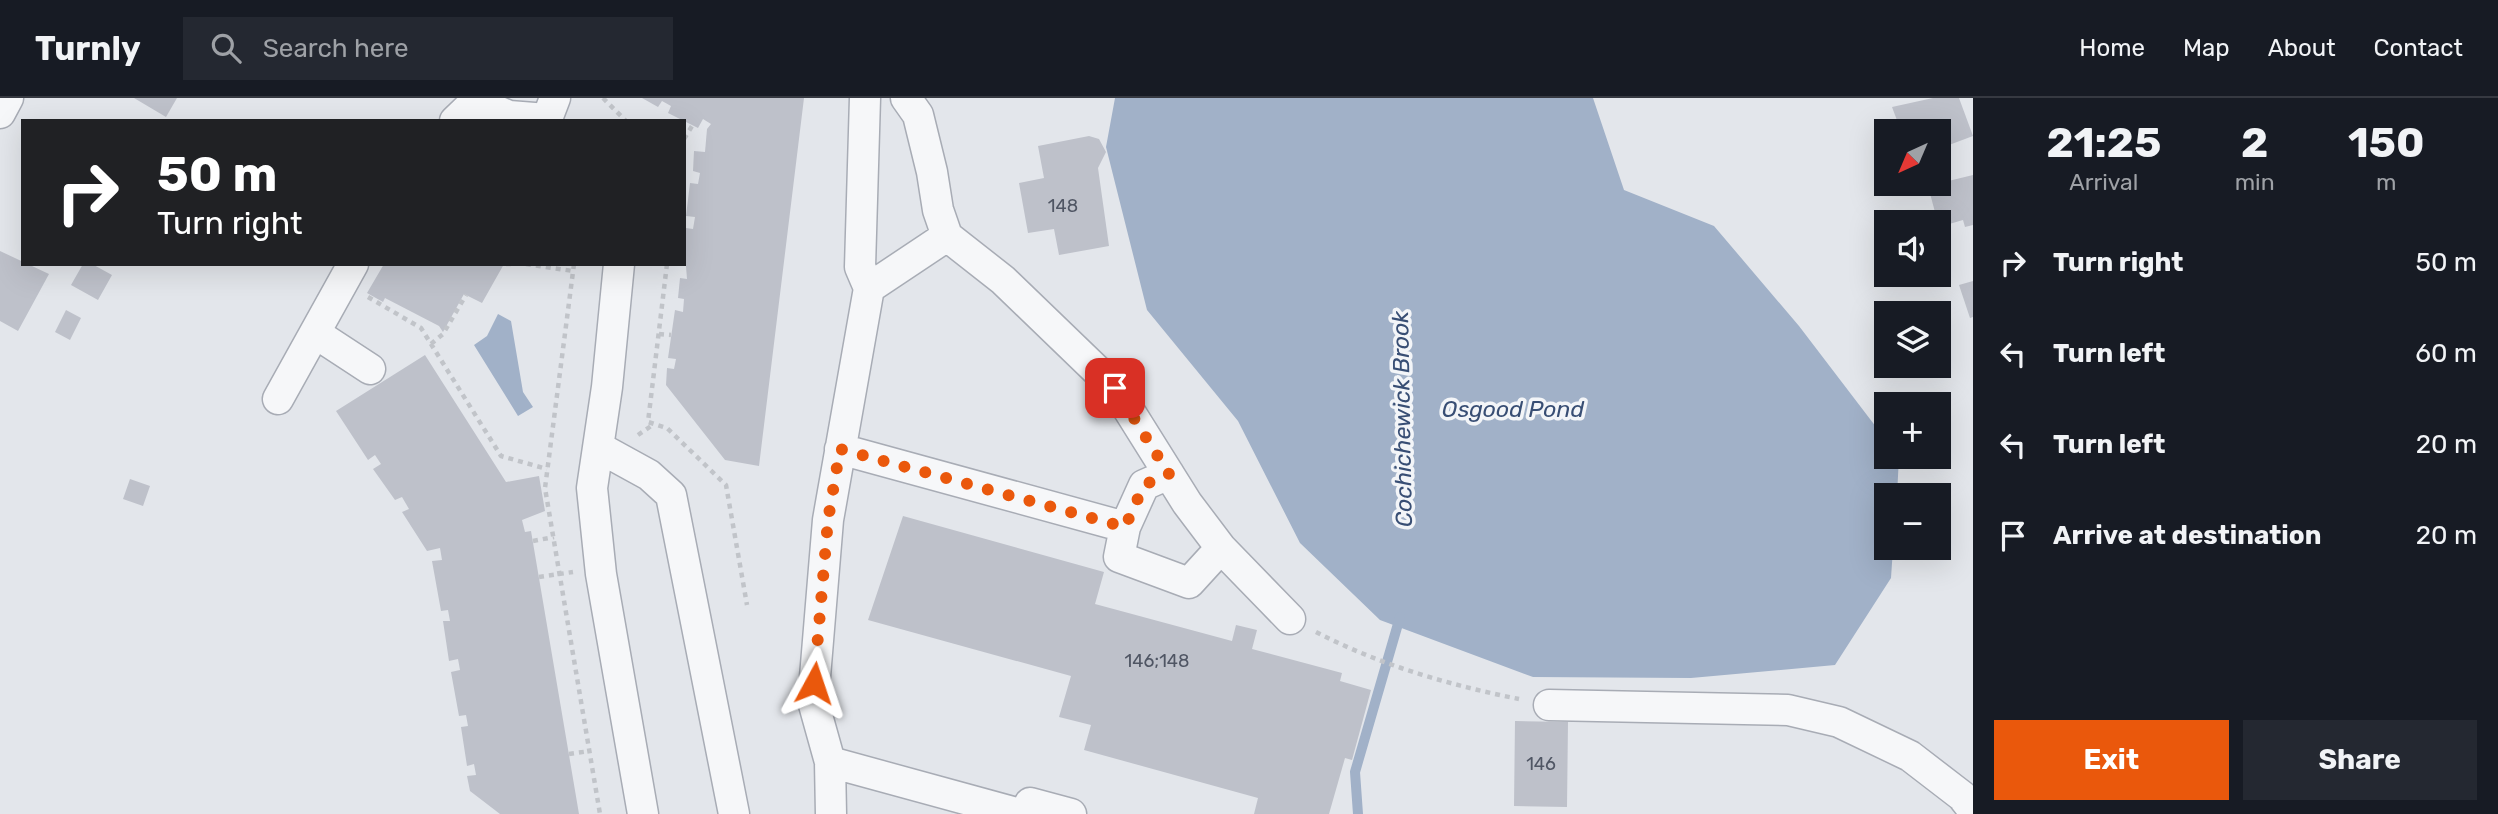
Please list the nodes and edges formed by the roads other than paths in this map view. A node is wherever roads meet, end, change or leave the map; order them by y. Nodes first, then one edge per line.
1 (8, 98) edge
2 (865, 98) edge
3 (906, 98) edge
4 (470, 107) edge
5 (0, 113) edge
6 (550, 113) edge
7 (947, 236) junction
8 (352, 266) edge
9 (619, 266) edge
10 (869, 288) junction
11 (315, 333) junction
12 (370, 369) dead end
13 (278, 399) dead end
14 (598, 447) junction
15 (840, 449) junction
16 (1169, 474) junction
17 (1125, 527) junction
18 (1221, 548) junction
19 (1290, 619) road end
20 (1549, 705) road end
21 (830, 762) junction
22 (1973, 810) edge
23 (643, 814) edge
24 (734, 814) edge
25 (831, 814) edge
26 (1020, 814) edge
27 (1028, 814) edge
28 (1071, 814) edge

1 - 5 street
2 - 10 street
3 - 7 street
4 - 6 street
7 - 10 street
7 - 16 street
8 - 11 street
9 - 14 street
10 - 15 street
11 - 12 street
11 - 13 street
14 - 23 street
14 - 24 street
15 - 17 street
15 - 21 street
16 - 17 street
16 - 18 street
17 - 18 street
18 - 19 street
20 - 22 street
21 - 25 street
21 - 26 street
27 - 28 street

